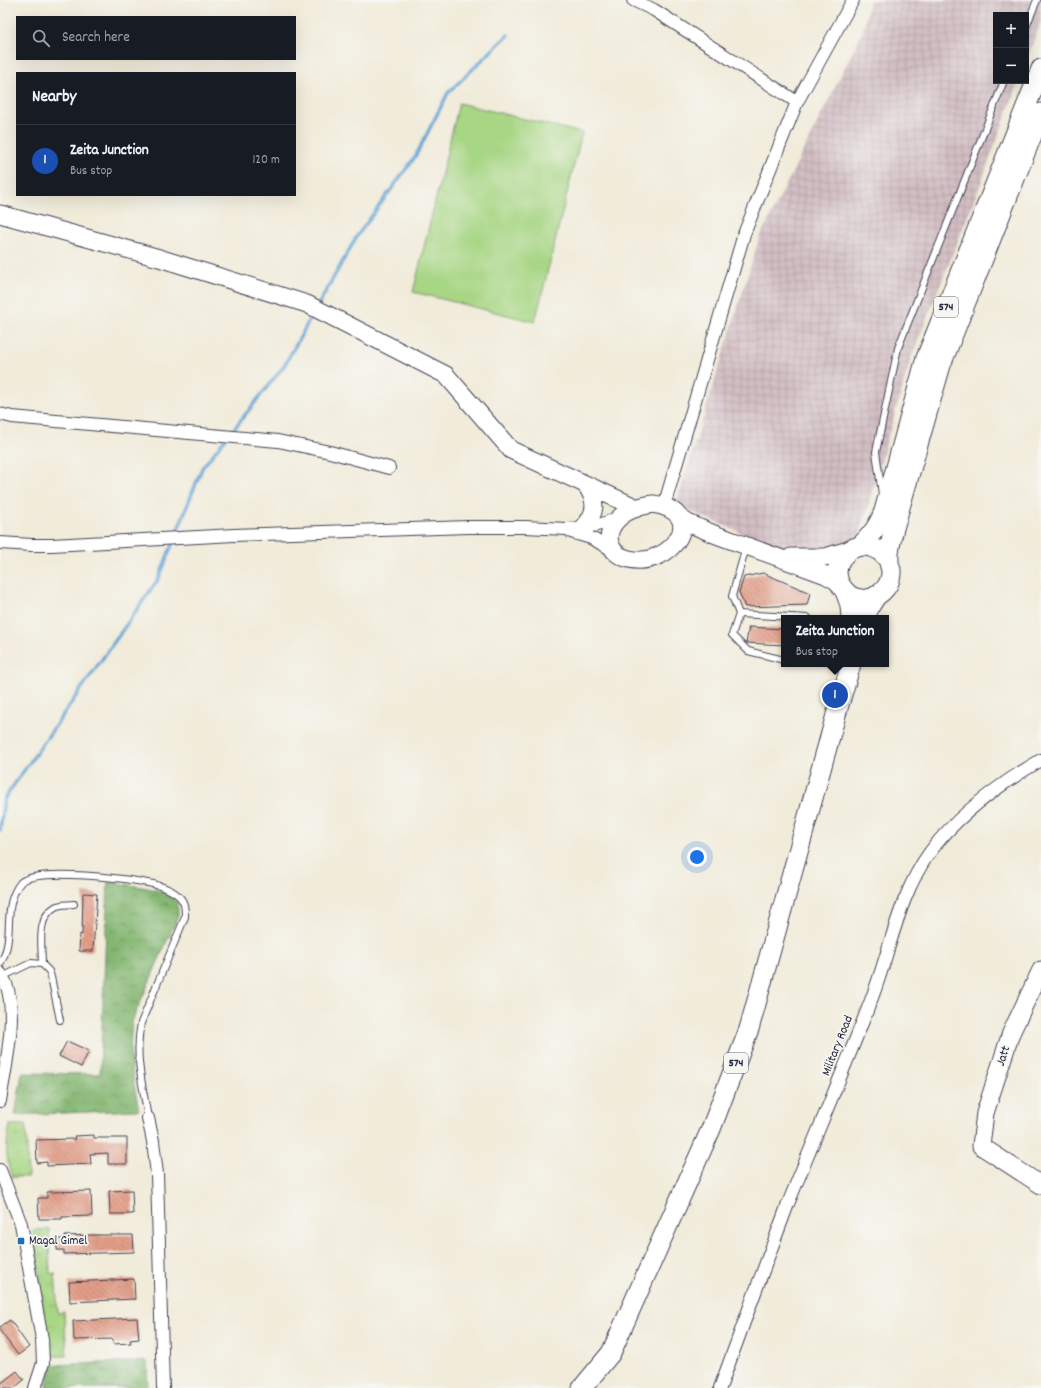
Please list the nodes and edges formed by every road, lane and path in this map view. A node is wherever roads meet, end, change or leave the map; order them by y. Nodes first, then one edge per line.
1 (633, 0) edge
2 (853, 0) edge
3 (1037, 0) edge
4 (655, 5) edge
5 (1029, 20) edge
6 (1041, 69) edge
7 (1003, 84) edge
8 (797, 102) junction
9 (1041, 113) edge
10 (0, 214) edge
11 (0, 414) edge
12 (389, 468) dead end
13 (586, 485) junction
14 (664, 506) junction
15 (637, 508) junction
16 (884, 511) junction
17 (619, 518) junction
18 (680, 518) junction
19 (583, 528) junction
20 (562, 529) junction
21 (714, 534) junction
22 (0, 543) edge
23 (676, 543) junction
24 (746, 546) junction
25 (855, 547) junction
26 (613, 550) junction
27 (776, 556) junction
28 (888, 562) junction
29 (842, 587) junction
30 (877, 595) junction
31 (739, 614) junction
32 (851, 615) edge
33 (866, 615) edge
34 (781, 616) edge
35 (781, 659) edge
36 (844, 667) edge
37 (850, 667) edge
38 (836, 715) junction
39 (1041, 760) edge
40 (74, 904) dead end
41 (0, 964) edge
42 (42, 964) junction
43 (1041, 970) edge
44 (1, 975) edge
45 (60, 1020) dead end
46 (0, 1101) edge
47 (148, 1118) joint
48 (0, 1170) edge
49 (1041, 1185) edge
50 (35, 1388) edge
51 (164, 1388) edge
52 (582, 1388) edge
53 (720, 1388) edge

1 - 4 street
2 - 8 street
3 - 5 lane
4 - 8 street
6 - 16 main road, 574
7 - 16 lane
8 - 14 street
9 - 28 main road, 574
10 - 13 street
11 - 12 street
13 - 15 street
13 - 19 street
14 - 15 street
14 - 18 street
15 - 17 street
16 - 25 main road, 574
17 - 19 street
17 - 26 street
18 - 21 street
18 - 23 street
19 - 20 street
20 - 22 street
20 - 26 street
21 - 23 street
21 - 24 street
23 - 26 street
24 - 27 street
24 - 31 lane
25 - 27 street
25 - 28 main road
25 - 29 main road, 574
27 - 29 street
28 - 30 main road, 574
29 - 30 main road
29 - 32 main road, 574
30 - 33 main road, 574
31 - 34 lane
31 - 35 lane
36 - 38 main road, 574
37 - 38 main road, 574
38 - 52 main road, 574
39 - 53 street, Military Road
40 - 42 lane
41 - 47 lane
42 - 44 lane
42 - 45 lane
43 - 49 street, Jatt
44 - 46 street
47 - 51 street
48 - 50 street

